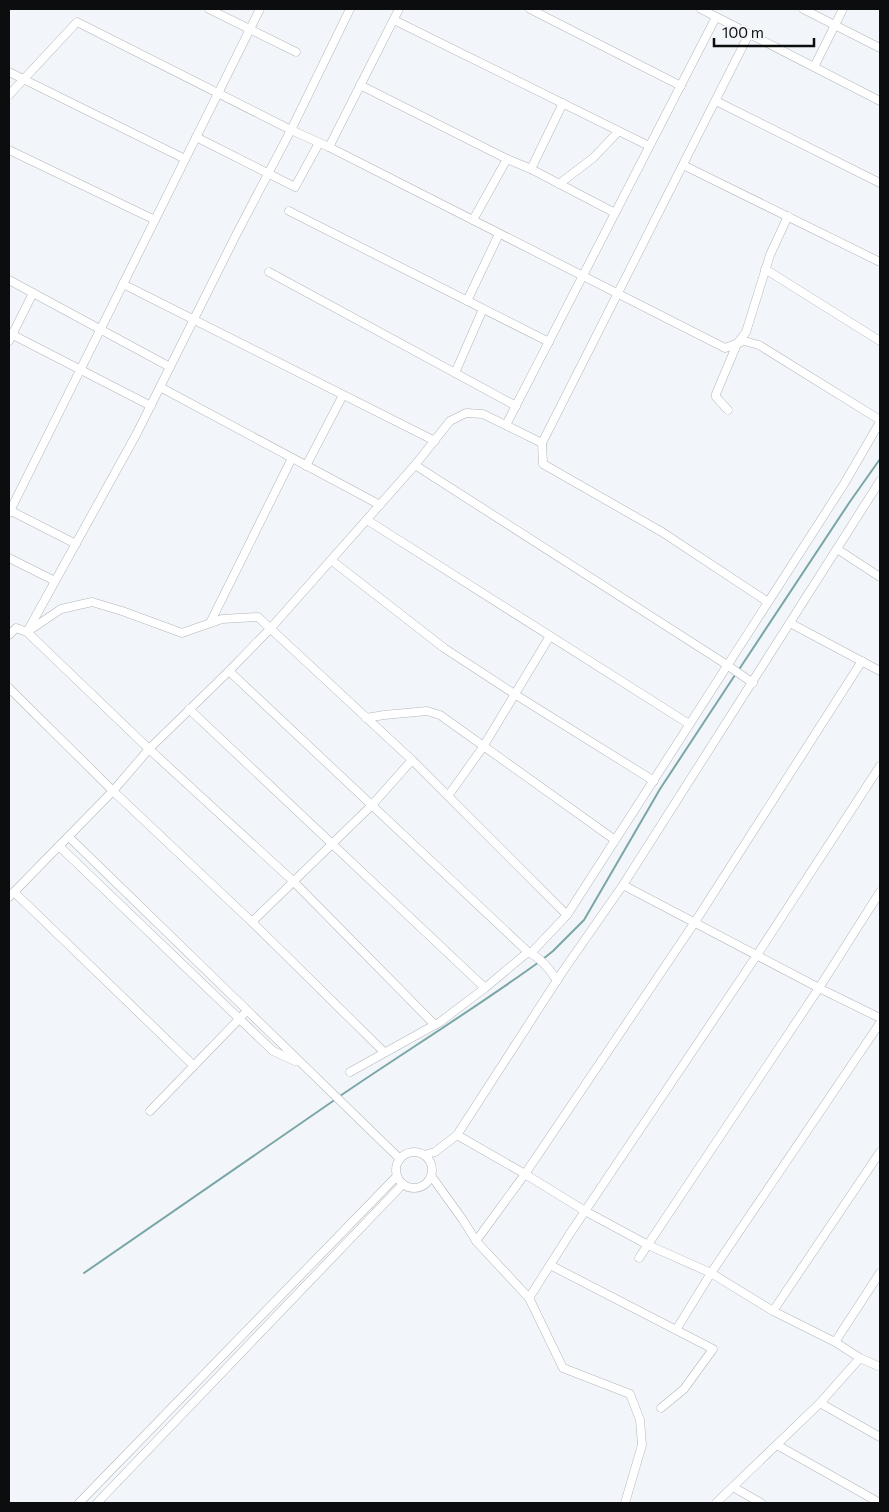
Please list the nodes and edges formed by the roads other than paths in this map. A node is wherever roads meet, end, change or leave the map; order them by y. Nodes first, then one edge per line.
1 (209, 9) edge
2 (260, 9) edge
3 (350, 9) edge
4 (400, 9) edge
5 (530, 9) edge
6 (701, 9) edge
7 (803, 9) edge
8 (843, 9) edge
9 (716, 17) junction
10 (394, 20) junction
11 (835, 25) junction
12 (250, 29) junction
13 (749, 34) junction
14 (880, 48) edge
15 (296, 52) dead end
16 (814, 67) junction
17 (9, 72) edge
18 (23, 80) junction
19 (360, 85) junction
20 (680, 86) junction
21 (218, 93) junction
22 (9, 95) edge
23 (716, 101) junction
24 (880, 101) edge
25 (563, 103) junction
26 (290, 130) junction
27 (618, 132) junction
28 (196, 137) junction
29 (319, 143) junction
30 (649, 146) junction
31 (328, 147) junction
32 (9, 150) edge
33 (185, 159) junction
34 (508, 159) junction
35 (683, 165) junction
36 (531, 169) junction
37 (268, 174) junction
38 (880, 183) edge
39 (559, 184) junction
40 (289, 211) dead end
41 (615, 213) junction
42 (788, 216) junction
43 (155, 220) junction
44 (472, 220) junction
45 (499, 234) junction
46 (880, 262) edge
47 (765, 269) junction
48 (269, 272) dead end
49 (582, 276) junction
50 (9, 280) edge
51 (123, 284) junction
52 (33, 293) junction
53 (618, 294) junction
54 (467, 301) junction
55 (483, 309) junction
56 (194, 320) junction
57 (100, 329) junction
58 (10, 336) edge
59 (880, 341) edge
60 (549, 342) junction
61 (737, 344) junction
62 (170, 367) junction
63 (80, 370) junction
64 (455, 373) junction
65 (160, 387) junction
66 (343, 395) junction
67 (150, 406) junction
68 (516, 406) junction
69 (728, 410) dead end
70 (880, 421) edge
71 (506, 424) junction
72 (434, 441) junction
73 (542, 443) junction
74 (292, 458) junction
75 (306, 466) junction
76 (415, 466) junction
77 (880, 481) edge
78 (877, 492) edge
79 (380, 505) junction
80 (9, 512) edge
81 (367, 520) junction
82 (76, 544) junction
83 (837, 548) junction
84 (9, 558) edge
85 (331, 560) junction
86 (880, 577) edge
87 (55, 581) junction
88 (768, 602) junction
89 (210, 623) junction
90 (790, 623) junction
91 (270, 629) junction
92 (28, 632) junction
93 (9, 635) edge
94 (550, 636) junction
95 (862, 661) junction
96 (728, 666) junction
97 (229, 671) junction
98 (880, 671) edge
99 (753, 683) junction
100 (9, 688) edge
101 (516, 695) junction
102 (189, 709) junction
103 (366, 718) junction
104 (689, 724) junction
105 (483, 747) junction
106 (148, 749) junction
107 (412, 760) junction
108 (880, 766) edge
109 (654, 781) junction
110 (113, 791) junction
111 (448, 796) junction
112 (372, 805) junction
113 (69, 837) junction
114 (615, 840) junction
115 (331, 845) junction
116 (59, 846) junction
117 (294, 882) junction
118 (623, 885) junction
119 (880, 892) edge
120 (11, 894) edge
121 (567, 915) junction
122 (252, 922) junction
123 (695, 922) junction
124 (531, 954) junction
125 (757, 955) junction
126 (558, 981) junction
127 (485, 988) junction
128 (819, 988) junction
129 (247, 1010) junction
130 (240, 1018) junction
131 (880, 1018) edge
132 (880, 1023) edge
133 (434, 1025) junction
134 (384, 1052) junction
135 (303, 1064) junction
136 (194, 1066) junction
137 (350, 1072) dead end
138 (150, 1111) dead end
139 (457, 1135) junction
140 (880, 1152) edge
141 (424, 1155) junction
142 (400, 1159) junction
143 (525, 1174) junction
144 (397, 1176) junction
145 (432, 1177) junction
146 (403, 1184) junction
147 (586, 1211) junction
148 (476, 1241) junction
149 (648, 1245) junction
150 (639, 1258) dead end
151 (550, 1265) junction
152 (711, 1273) junction
153 (880, 1273) edge
154 (529, 1298) junction
155 (773, 1311) junction
156 (676, 1330) junction
157 (835, 1342) junction
158 (860, 1358) junction
159 (880, 1366) edge
160 (820, 1403) junction
161 (661, 1408) dead end
162 (880, 1436) edge
163 (777, 1445) junction
164 (733, 1488) junction
165 (79, 1503) edge
166 (97, 1503) edge
167 (625, 1503) edge
168 (716, 1503) edge
169 (761, 1503) edge
170 (880, 1503) edge

1 - 12 street
2 - 12 street
3 - 26 street
4 - 10 street
5 - 20 street
6 - 9 street
7 - 11 street
8 - 11 street
9 - 13 street
9 - 20 street
10 - 19 street
10 - 25 street
11 - 14 street
11 - 16 street
12 - 15 street
12 - 21 street
13 - 16 street
13 - 23 street
16 - 24 street
17 - 18 street
18 - 21 street
18 - 22 street
18 - 33 street
19 - 31 street
19 - 34 street
20 - 30 street
21 - 26 street
21 - 28 street
23 - 35 street
23 - 38 street
25 - 27 street
25 - 36 street
26 - 29 street
26 - 37 street
27 - 30 street
27 - 39 street
28 - 33 street
28 - 37 street
29 - 31 street
29 - 37 street
30 - 41 street
31 - 44 street
32 - 43 street
33 - 43 street
34 - 36 street
34 - 44 street
35 - 42 street
35 - 53 street
36 - 39 street
37 - 56 street
39 - 41 street
40 - 54 street
41 - 49 street
42 - 46 street
42 - 47 street
43 - 51 street
44 - 45 street
45 - 49 street
45 - 54 street
47 - 59 street
47 - 61 street
48 - 64 street
49 - 53 street
49 - 60 street
50 - 52 street
51 - 56 street
51 - 57 street
52 - 57 street
52 - 58 street
53 - 61 street
53 - 73 street
54 - 55 street
55 - 60 street
55 - 64 street
56 - 62 street
56 - 66 street
57 - 62 street
57 - 63 street
58 - 63 street
60 - 68 street
61 - 69 street
61 - 70 street
62 - 65 street
63 - 67 street
63 - 80 street
64 - 68 street
65 - 67 street
65 - 74 street
66 - 72 street
66 - 75 street
67 - 82 street
68 - 71 street
70 - 88 street
71 - 72 street
71 - 73 street
72 - 76 street
73 - 88 street
74 - 75 street
74 - 89 street
75 - 79 street
76 - 79 street
76 - 96 street
77 - 78 street
78 - 83 street
79 - 81 street
80 - 82 street
81 - 85 street
81 - 94 street
82 - 87 street
83 - 86 street
83 - 90 street
84 - 87 street
85 - 91 street
85 - 101 street
87 - 92 street
88 - 96 street
89 - 91 street
89 - 92 street
90 - 95 street
90 - 99 street
91 - 97 street
91 - 103 street
92 - 93 street
92 - 106 street
94 - 101 street
94 - 104 street
95 - 98 street
95 - 123 street
96 - 99 street
96 - 104 street
97 - 102 street
97 - 112 street
99 - 118 street
100 - 110 street
101 - 105 street
101 - 109 street
102 - 106 street
102 - 115 street
103 - 105 street
103 - 107 street
104 - 109 street
105 - 111 street
105 - 114 street
106 - 110 street
106 - 117 street
107 - 111 street
107 - 112 street
108 - 125 street
109 - 114 street
110 - 113 street
110 - 122 street
111 - 121 street
112 - 115 street
112 - 124 street
113 - 116 street
113 - 129 street
114 - 121 street
115 - 117 street
115 - 127 street
116 - 120 street
116 - 130 street
117 - 122 street
117 - 133 street
118 - 123 street
118 - 126 street
119 - 128 street
120 - 136 street
121 - 124 street
122 - 134 street
123 - 125 street
123 - 143 street
124 - 126 street
124 - 127 street
125 - 128 street
125 - 147 street
126 - 139 street
127 - 133 street
128 - 131 street
128 - 149 street
129 - 130 street
129 - 135 street
130 - 135 street
130 - 136 street
132 - 152 street
133 - 134 street
134 - 137 street
135 - 142 street
136 - 138 street
139 - 141 street
139 - 143 street
140 - 155 street
141 - 142 street
141 - 145 street
142 - 144 street
143 - 147 street
143 - 148 street
144 - 146 street
144 - 165 street
145 - 146 street
145 - 148 street
146 - 166 street
147 - 149 street
147 - 151 street
148 - 154 street
149 - 150 street
149 - 152 street
151 - 154 street
151 - 156 street
152 - 155 street
152 - 156 street
153 - 157 street
154 - 167 street
155 - 157 street
156 - 161 street
157 - 158 street
158 - 159 street
158 - 160 street
160 - 162 street
160 - 163 street
163 - 164 street
163 - 170 street
164 - 168 street
164 - 169 street

